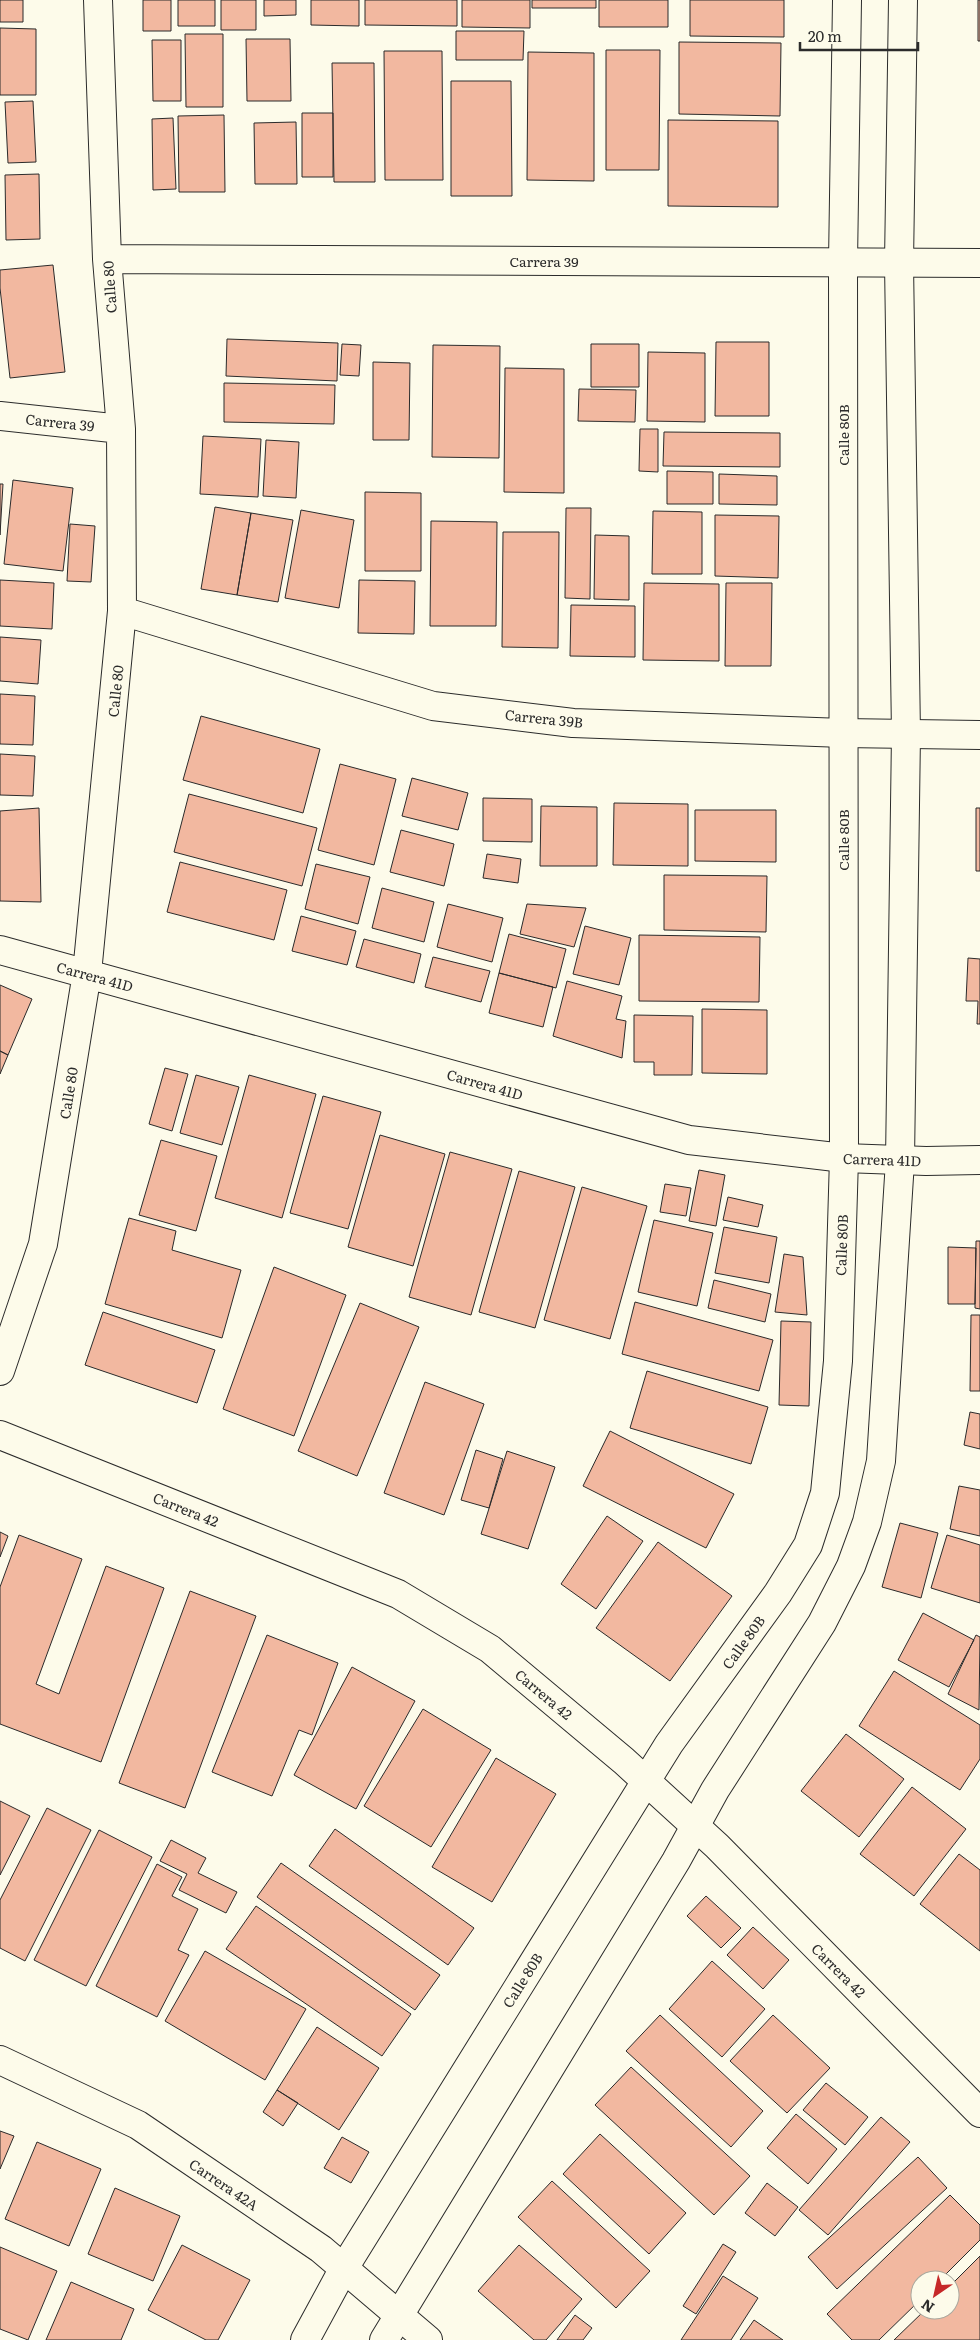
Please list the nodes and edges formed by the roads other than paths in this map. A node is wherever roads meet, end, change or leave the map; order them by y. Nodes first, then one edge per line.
1 (98, 0) edge
2 (847, 0) edge
3 (903, 0) edge
4 (107, 260) junction
5 (843, 262) junction
6 (899, 263) junction
7 (980, 263) edge
8 (0, 416) edge
9 (121, 429) junction
10 (122, 611) junction
11 (843, 733) junction
12 (906, 734) junction
13 (980, 735) edge
14 (0, 950) edge
15 (87, 973) junction
16 (844, 1158) junction
17 (980, 1160) edge
18 (900, 1161) junction
19 (0, 1371) edge
20 (0, 1435) edge
21 (645, 1781) junction
22 (695, 1825) junction
23 (0, 2060) edge
24 (980, 2113) edge
25 (344, 2268) junction
26 (399, 2314) junction
27 (305, 2340) edge
28 (384, 2340) edge
29 (428, 2340) edge

1 - 4 street, Calle 80
2 - 5 street, Calle 80B
3 - 6 street
4 - 5 street, Carrera 39
4 - 9 street, Calle 80
5 - 6 street, Carrera 39
5 - 11 street, Calle 80B
6 - 7 street, Carrera 39
6 - 12 street
8 - 9 street, Carrera 39
9 - 10 street, Calle 80
10 - 11 street, Carrera 39B
10 - 15 street, Calle 80
11 - 12 street, Carrera 39B
11 - 16 street, Calle 80B
12 - 13 street, Carrera 39B
12 - 18 street
14 - 15 street, Carrera 41D
15 - 16 street, Carrera 41D
15 - 19 street, Calle 80
16 - 18 street, Carrera 41D
16 - 21 street, Calle 80B
17 - 18 street, Carrera 41D
18 - 22 street
20 - 21 street, Carrera 42
21 - 22 street, Carrera 42
21 - 25 street, Calle 80B
22 - 24 street, Carrera 42
22 - 26 street
23 - 25 street, Carrera 42A
25 - 26 street, Carrera 42A
25 - 27 street, Calle 80B
26 - 28 street
26 - 29 street, Carrera 42A

